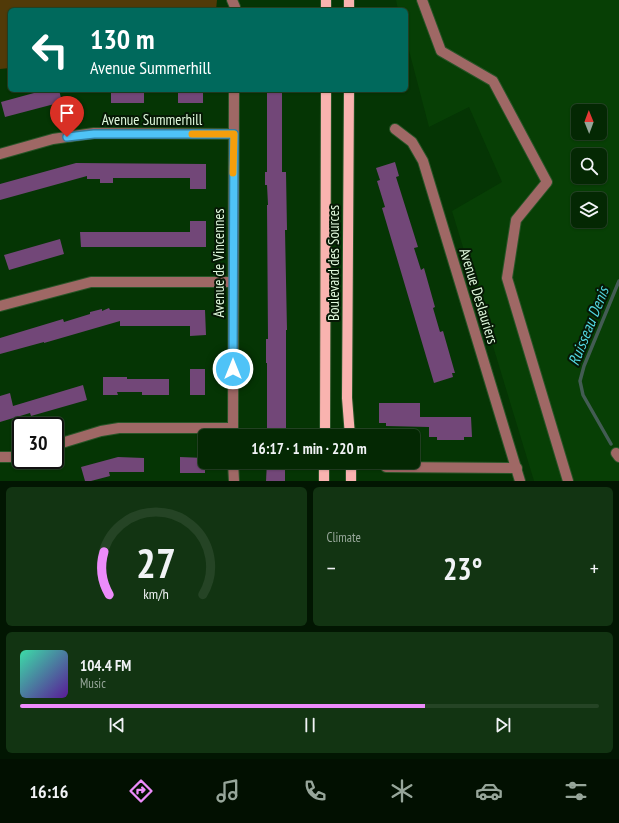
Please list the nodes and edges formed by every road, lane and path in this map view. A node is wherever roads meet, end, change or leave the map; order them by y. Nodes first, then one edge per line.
1 (422, 0) edge
2 (234, 92) edge
3 (326, 92) edge
4 (349, 92) edge
5 (394, 129) dead end
6 (234, 134) junction
7 (0, 154) edge
8 (233, 282) junction
9 (0, 306) edge
10 (233, 429) edge
11 (324, 429) edge
12 (350, 429) edge
13 (198, 431) edge
14 (64, 442) edge
15 (12, 457) edge
16 (0, 458) edge
17 (420, 467) edge
18 (517, 468) junction
19 (233, 469) edge
20 (324, 469) edge
21 (351, 469) edge
22 (234, 481) edge
23 (324, 481) edge
24 (351, 481) edge
25 (520, 481) edge
26 (568, 481) edge

1 - 26 street
2 - 6 street, Avenue de Vincennes
3 - 11 main road, Boulevard des Sources
4 - 12 main road, Boulevard des Sources
5 - 18 street, Avenue Deslauriers
6 - 7 street, Avenue Summerhill
6 - 8 street, Avenue de Vincennes
8 - 9 street
8 - 10 street, Avenue de Vincennes
13 - 14 street
15 - 16 street
17 - 18 street
18 - 25 street, Avenue Deslauriers
19 - 22 street
20 - 23 main road
21 - 24 main road

